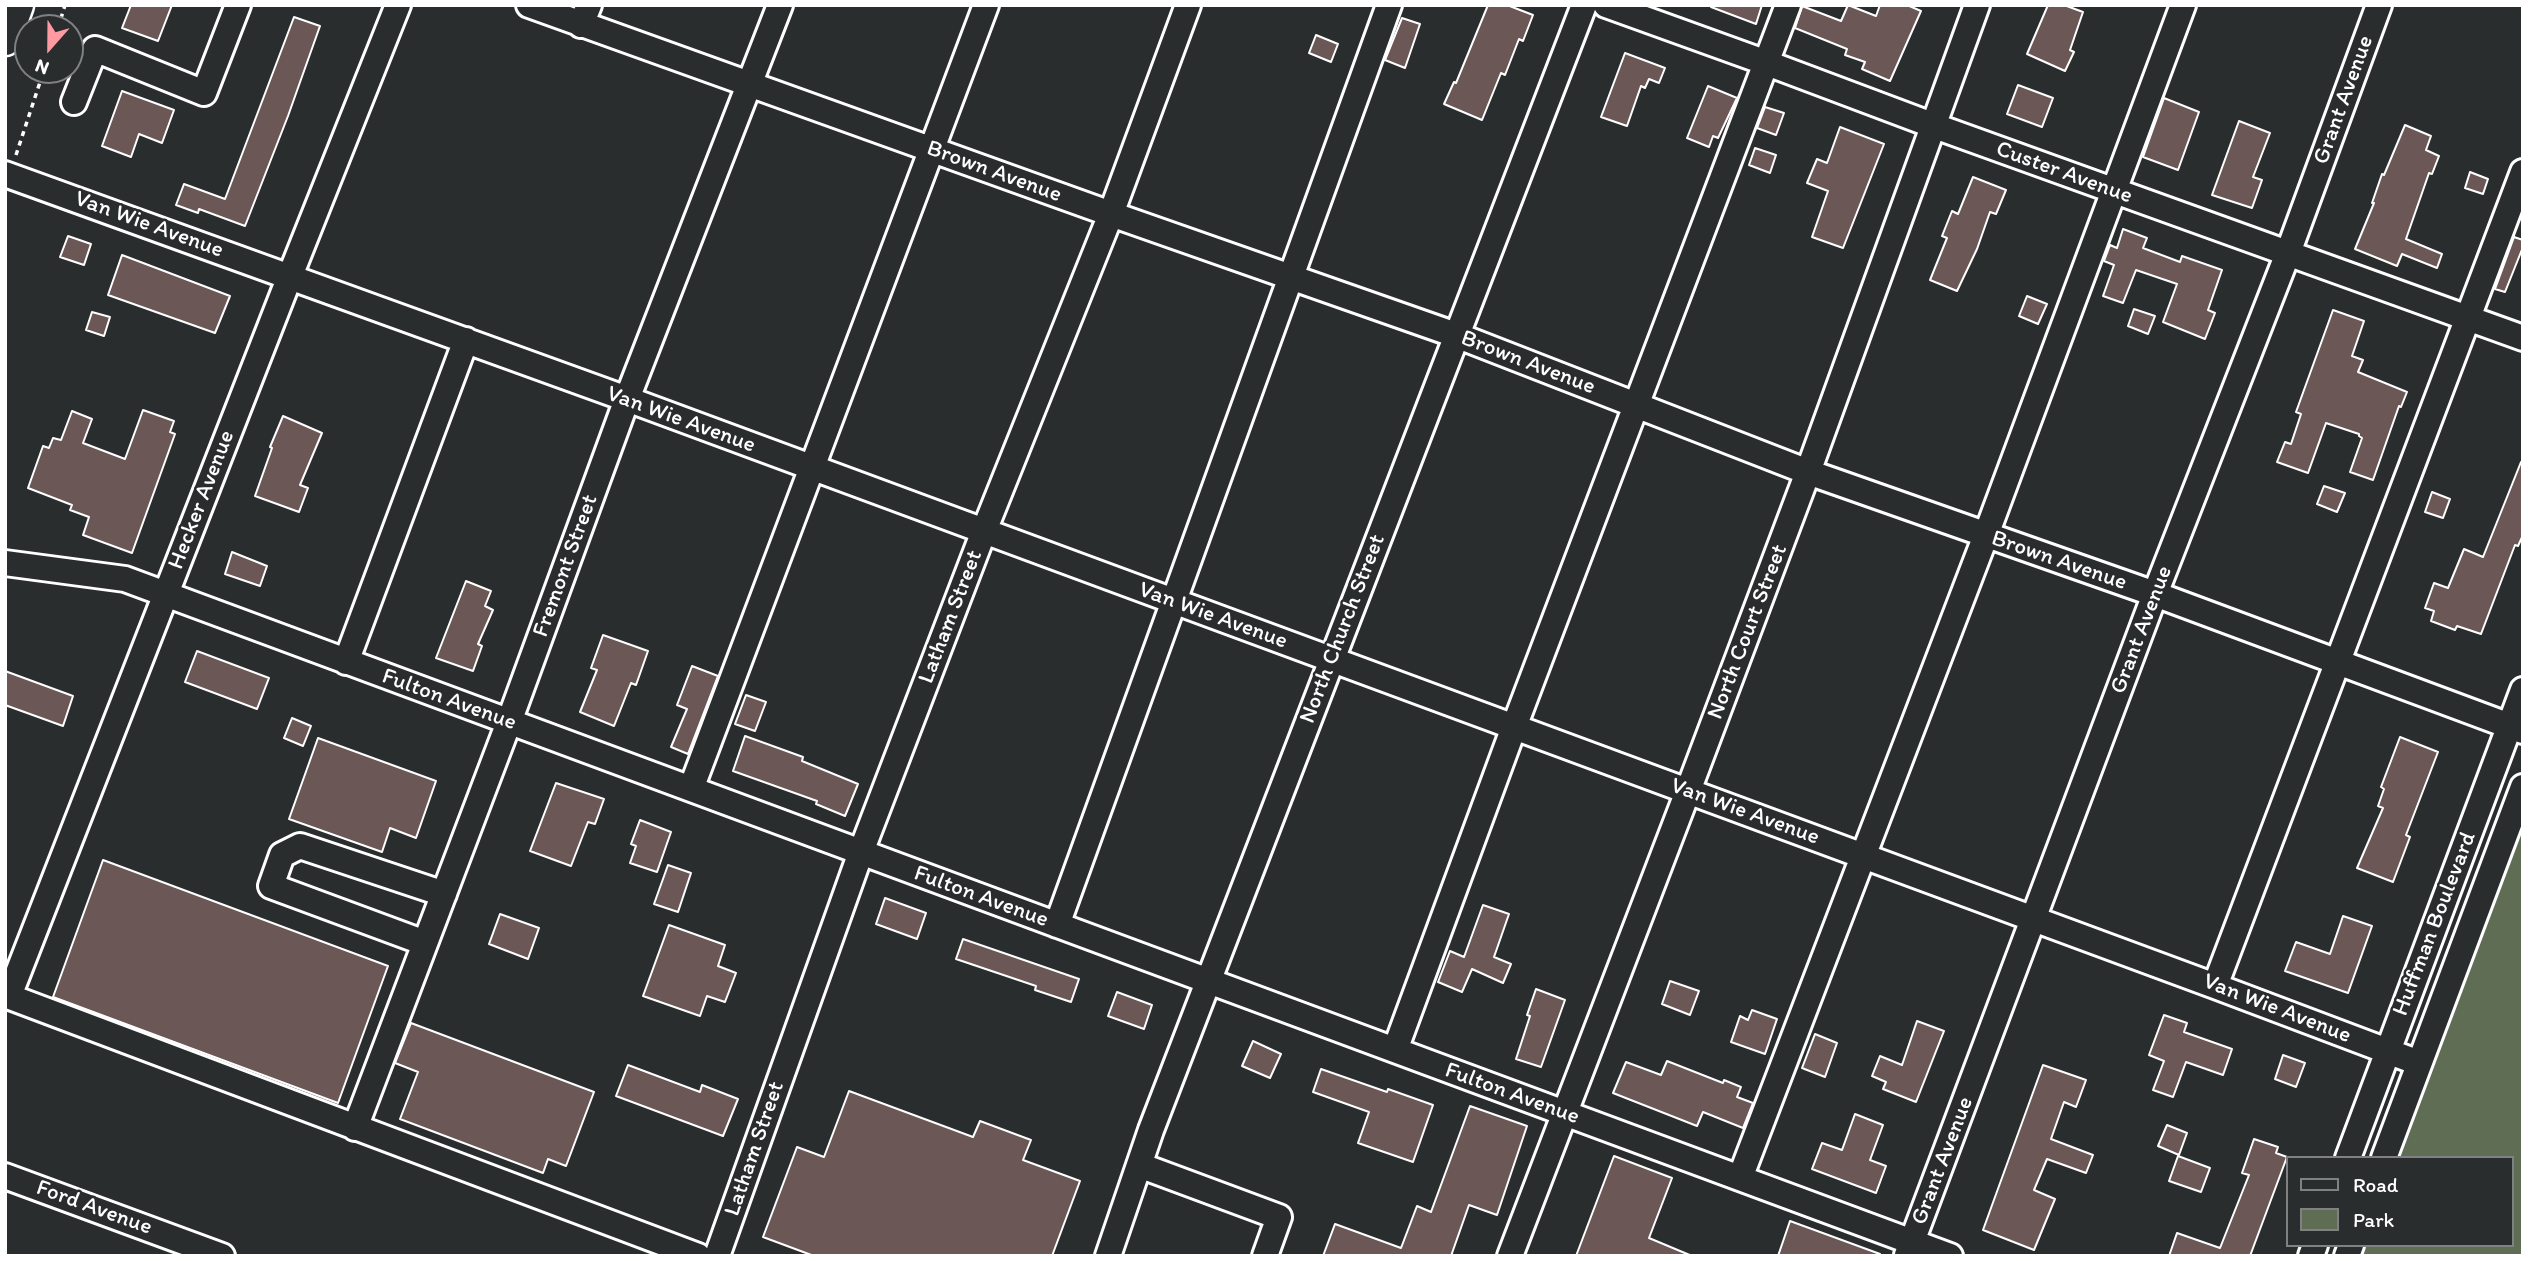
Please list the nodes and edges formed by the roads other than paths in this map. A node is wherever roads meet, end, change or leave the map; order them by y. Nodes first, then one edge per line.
1 (17, 5) edge
2 (237, 5) edge
3 (398, 5) edge
4 (529, 5) edge
5 (780, 5) edge
6 (986, 5) edge
7 (1188, 5) edge
8 (1389, 5) edge
9 (1584, 5) edge
10 (1606, 5) edge
11 (1788, 5) edge
12 (1977, 5) edge
13 (2183, 5) edge
14 (2379, 5) edge
15 (585, 15) edge
16 (5, 38) edge
17 (1767, 63) junction
18 (750, 84) junction
19 (74, 102) dead end
20 (1932, 125) junction
21 (932, 149) junction
22 (2523, 172) edge
23 (7, 175) edge
24 (2114, 191) junction
25 (1111, 214) junction
26 (2288, 253) junction
27 (290, 276) junction
28 (1292, 277) junction
29 (2469, 317) junction
30 (1456, 335) junction
31 (2523, 338) edge
32 (466, 340) junction
33 (626, 400) junction
34 (1638, 405) junction
35 (812, 468) junction
36 (1808, 472) junction
37 (984, 531) junction
38 (1986, 535) junction
39 (5, 563) edge
40 (2155, 594) junction
41 (165, 595) junction
42 (1174, 602) junction
43 (1331, 660) junction
44 (346, 662) junction
45 (2338, 663) junction
46 (2523, 690) edge
47 (509, 722) junction
48 (1514, 727) junction
49 (2516, 728) edge
50 (2523, 787) edge
51 (691, 789) junction
52 (1688, 791) junction
53 (861, 852) junction
54 (1864, 856) junction
55 (444, 894) junction
56 (2034, 919) junction
57 (1057, 925) junction
58 (425, 943) junction
59 (1209, 981) junction
60 (2215, 986) junction
61 (7, 996) edge
62 (1395, 1050) junction
63 (2388, 1052) junction
64 (2419, 1063) junction
65 (1563, 1112) junction
66 (355, 1128) junction
67 (2349, 1156) edge
68 (2385, 1156) edge
69 (1139, 1165) junction
70 (5, 1176) edge
71 (1740, 1178) junction
72 (721, 1245) edge
73 (1910, 1249) edge
74 (222, 1256) edge
75 (698, 1256) edge
76 (1108, 1256) edge
77 (1265, 1256) edge
78 (1510, 1256) edge
79 (1950, 1256) edge

1 - 16 main road
2 - 19 street
3 - 27 street, Hecker Avenue
4 - 15 street, Brown Avenue
5 - 18 street, Fremont Street
6 - 21 street
7 - 25 street, Latham Street
8 - 28 street
9 - 30 street, North Church Street
10 - 17 street, Custer Avenue
11 - 17 street
12 - 20 street, North Court Street
13 - 24 street
14 - 26 street, Grant Avenue
15 - 18 street, Brown Avenue
17 - 20 street, Custer Avenue
17 - 34 street
18 - 21 street, Brown Avenue
18 - 33 street, Fremont Street
20 - 24 street, Custer Avenue
20 - 36 street, North Court Street
21 - 25 street, Brown Avenue
21 - 35 street
22 - 29 street
23 - 27 street, Van Wie Avenue
24 - 26 street, Custer Avenue
24 - 38 street
25 - 28 street, Brown Avenue
25 - 37 street, Latham Street
26 - 29 street, Custer Avenue
26 - 40 street, Grant Avenue
27 - 32 street, Van Wie Avenue
27 - 41 street, Hecker Avenue
28 - 30 street, Brown Avenue
28 - 42 street
29 - 31 street, Custer Avenue
29 - 45 street
30 - 34 street, Brown Avenue
30 - 43 street, North Church Street
32 - 33 street, Van Wie Avenue
32 - 44 street
33 - 35 street, Van Wie Avenue
33 - 47 street, Fremont Street
34 - 36 street, Brown Avenue
34 - 48 street
35 - 37 street, Van Wie Avenue
35 - 51 street
36 - 38 street, Brown Avenue
36 - 52 street, North Court Street
37 - 42 street, Van Wie Avenue
37 - 53 street, Latham Street
38 - 40 street, Brown Avenue
38 - 54 street
39 - 41 street, Fulton Avenue
40 - 45 street, Brown Avenue
40 - 56 street, Grant Avenue
41 - 44 street, Fulton Avenue
41 - 61 street, Hecker Avenue
42 - 43 street, Van Wie Avenue
42 - 57 street
43 - 48 street, Van Wie Avenue
43 - 59 street, North Church Street
44 - 47 street, Fulton Avenue
45 - 49 street, Brown Avenue
45 - 60 street
46 - 49 street, Huffman Boulevard
47 - 51 street, Fulton Avenue
47 - 55 street, Fremont Street
48 - 52 street, Van Wie Avenue
48 - 62 street
49 - 63 street, Huffman Boulevard
50 - 64 street, Huffman Boulevard
51 - 53 street, Fulton Avenue
52 - 54 street, Van Wie Avenue
52 - 65 street, North Court Street
53 - 57 street, Fulton Avenue
53 - 72 street, Latham Street
54 - 56 street, Van Wie Avenue
54 - 71 street
55 - 58 street, Fremont Street
55 - 58 street
56 - 60 street, Van Wie Avenue
56 - 73 street, Grant Avenue
57 - 59 street, Fulton Avenue
58 - 66 street, Fremont Street
59 - 62 street, Fulton Avenue
59 - 69 street, North Church Street
60 - 63 street, Van Wie Avenue
61 - 66 street
62 - 65 street, Fulton Avenue
63 - 64 street, Van Wie Avenue
63 - 67 street, Huffman Boulevard
64 - 68 street, Huffman Boulevard
65 - 71 street, Fulton Avenue
65 - 78 street, North Court Street
66 - 75 street
69 - 76 street, North Church Street
69 - 77 street
70 - 74 street, Ford Avenue
71 - 73 street, Fulton Avenue
73 - 79 street, Fulton Avenue

